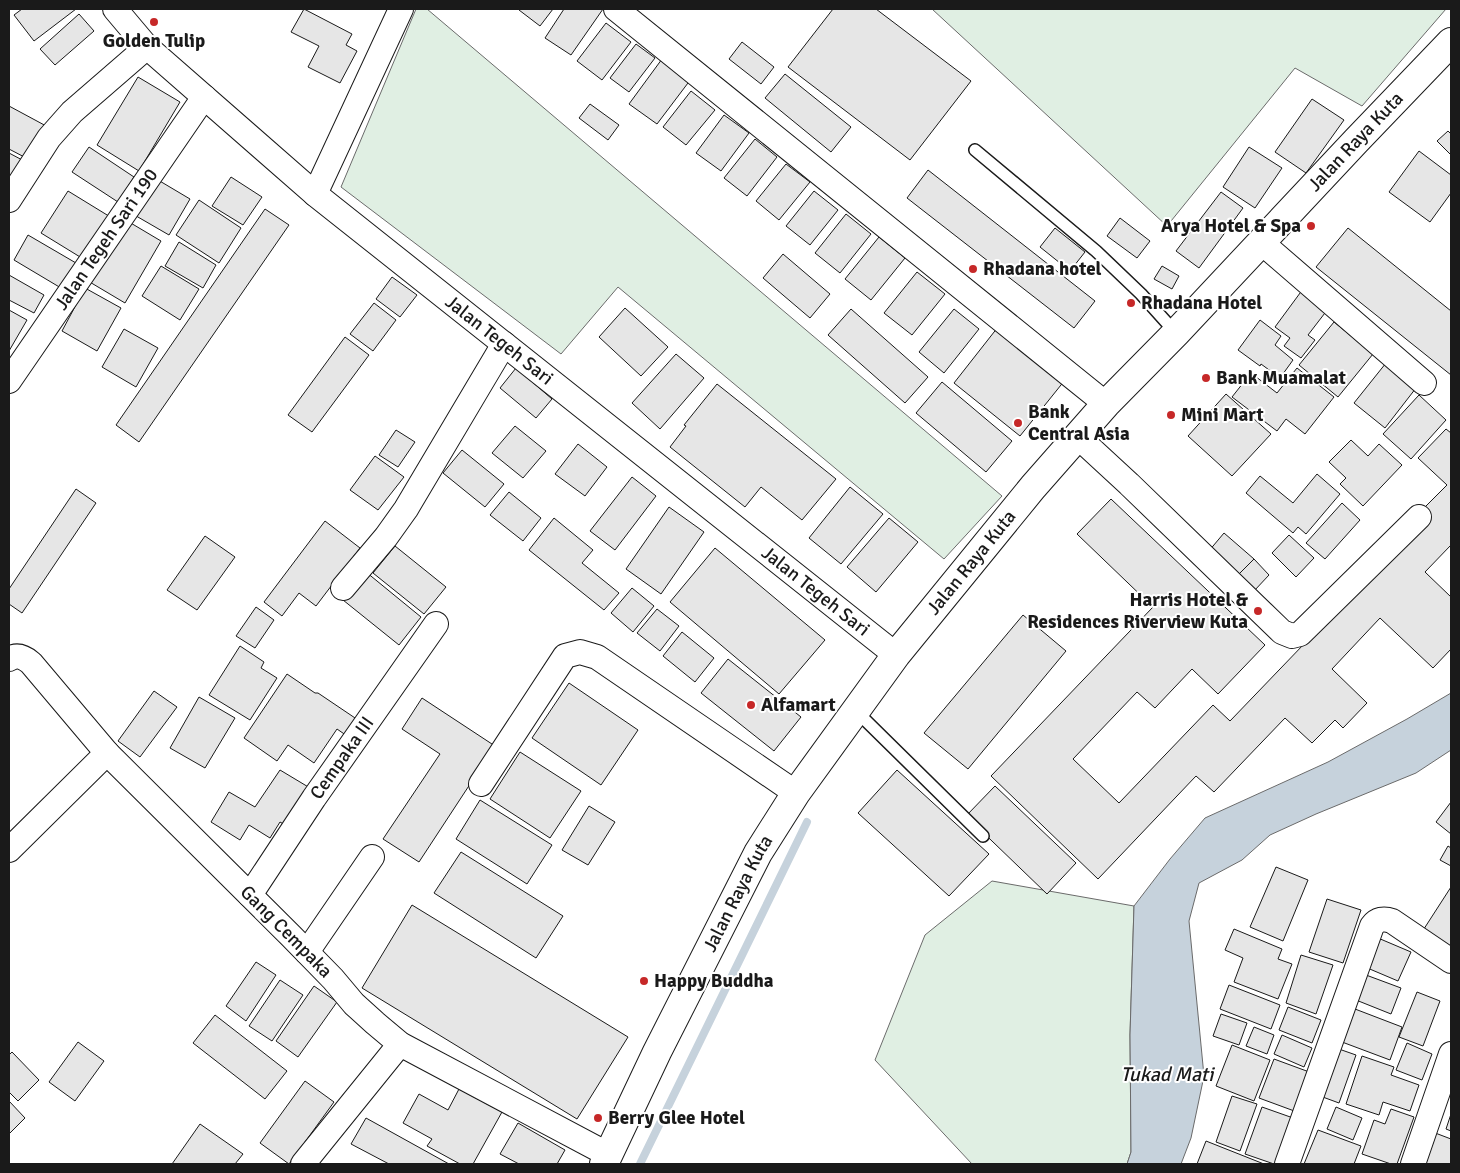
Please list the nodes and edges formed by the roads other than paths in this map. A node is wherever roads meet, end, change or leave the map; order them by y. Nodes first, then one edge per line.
1 (115, 9) edge
2 (401, 9) edge
3 (616, 9) edge
4 (1451, 42) edge
5 (147, 47) junction
6 (204, 97) junction
7 (975, 150) dead end
8 (315, 194) junction
9 (9, 200) edge
10 (1262, 243) junction
11 (1176, 333) junction
12 (504, 344) junction
13 (9, 381) edge
14 (1424, 384) dead end
15 (1106, 404) junction
16 (1077, 436) junction
17 (1419, 517) dead end
18 (344, 588) dead end
19 (436, 624) dead end
20 (896, 655) junction
21 (9, 659) edge
22 (856, 712) junction
23 (107, 753) junction
24 (481, 784) dead end
25 (796, 793) junction
26 (983, 836) dead end
27 (9, 850) edge
28 (372, 857) dead end
29 (250, 895) junction
30 (306, 952) junction
31 (1451, 961) edge
32 (400, 1044) junction
33 (1451, 1054) edge
34 (606, 1160) edge
35 (302, 1164) edge
36 (1287, 1164) edge
37 (1413, 1164) edge

1 - 5 street, Jalan Tegeh Sari
2 - 8 street
3 - 15 street
4 - 10 main road, Jalan Raya Kuta
5 - 6 street, Jalan Tegeh Sari
5 - 9 street
6 - 8 street, Jalan Tegeh Sari
6 - 13 street, Jalan Tegeh Sari 190
7 - 11 lane
8 - 12 street, Jalan Tegeh Sari
10 - 11 main road, Jalan Raya Kuta
10 - 14 street
11 - 15 main road, Jalan Raya Kuta
12 - 18 street
12 - 20 street, Jalan Tegeh Sari
15 - 16 main road, Jalan Raya Kuta
16 - 17 street
16 - 20 main road, Jalan Raya Kuta
19 - 29 street, Cempaka III
20 - 22 main road, Jalan Raya Kuta
21 - 23 street, Gang Cempaka
22 - 25 main road, Jalan Raya Kuta
22 - 26 lane
23 - 27 street
23 - 29 street, Gang Cempaka
24 - 25 street
25 - 34 main road, Jalan Raya Kuta
28 - 30 street
29 - 30 street, Gang Cempaka
30 - 32 street, Gang Cempaka
31 - 36 street
32 - 34 street, Gang Cempaka
32 - 35 street
33 - 37 street

